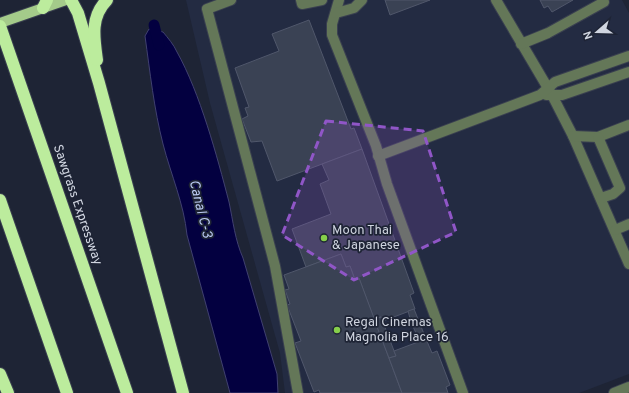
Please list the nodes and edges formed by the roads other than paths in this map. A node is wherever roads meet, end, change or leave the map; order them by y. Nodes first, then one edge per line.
1 (66, 0) edge
2 (71, 0) edge
3 (107, 0) edge
4 (231, 0) edge
5 (301, 0) edge
6 (322, 0) edge
7 (339, 0) edge
8 (362, 0) edge
9 (496, 0) edge
10 (603, 0) edge
11 (45, 4) edge
12 (336, 13) junction
13 (0, 23) edge
14 (0, 26) edge
15 (521, 44) junction
16 (629, 56) edge
17 (629, 72) edge
18 (99, 83) junction
19 (547, 93) junction
20 (629, 125) edge
21 (573, 136) junction
22 (598, 137) junction
23 (378, 156) junction
24 (601, 198) junction
25 (0, 200) edge
26 (629, 224) edge
27 (615, 230) junction
28 (629, 264) edge
29 (0, 374) edge
30 (629, 387) edge
31 (8, 393) edge
32 (67, 393) edge
33 (127, 393) edge
34 (183, 393) edge
35 (298, 393) edge
36 (463, 393) edge
37 (614, 393) edge

1 - 11 main road
2 - 18 highway
3 - 18 highway
4 - 35 street
5 - 6 street
7 - 12 street
8 - 12 street
9 - 15 street
10 - 15 street
11 - 13 main road
12 - 23 street
14 - 33 highway, Sawgrass Expressway
15 - 19 street
16 - 19 street
17 - 19 street
18 - 34 highway
19 - 21 street
19 - 23 street
20 - 22 street
21 - 22 street
21 - 24 street
22 - 24 street
23 - 36 street
24 - 27 street
25 - 32 highway
26 - 27 street
27 - 28 street
29 - 31 highway
30 - 37 street

